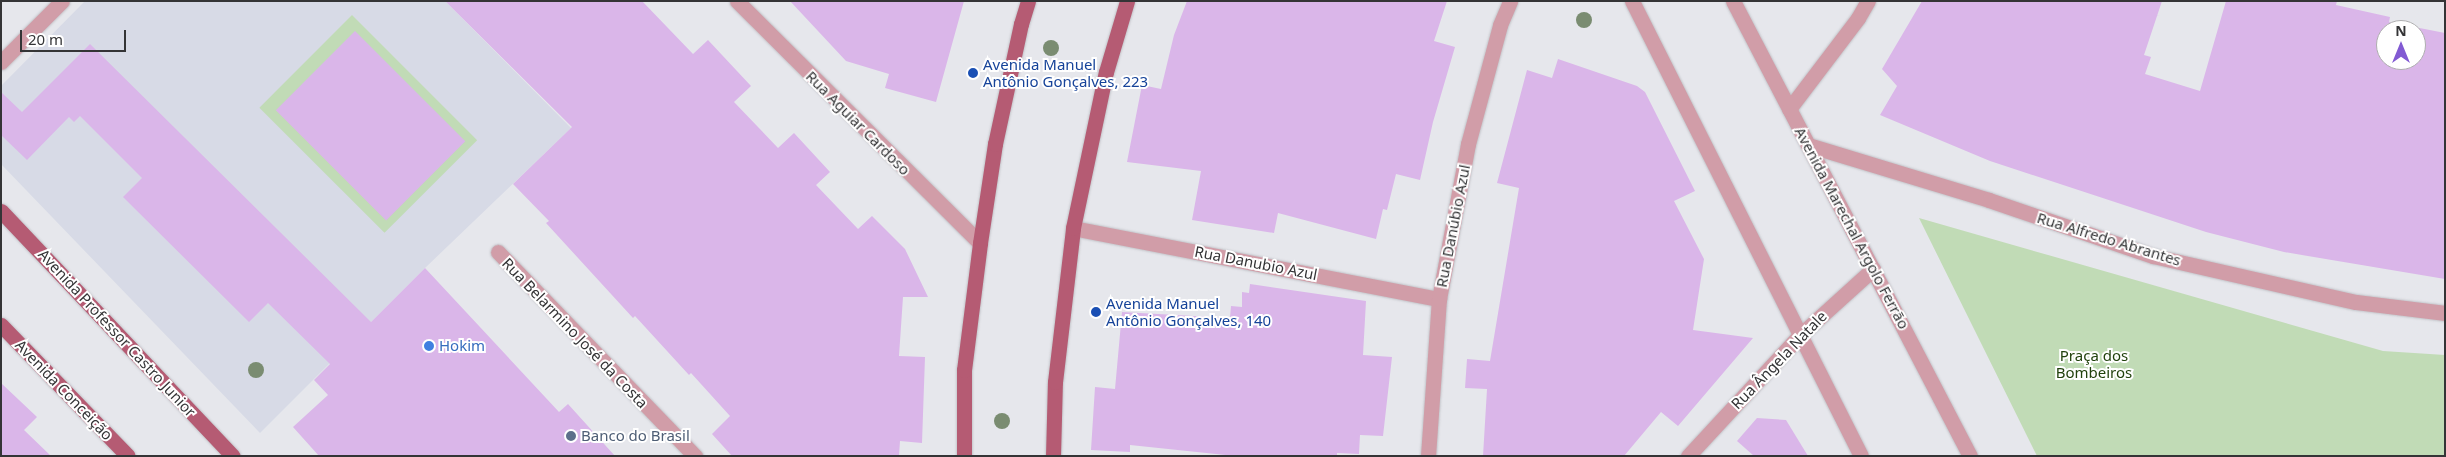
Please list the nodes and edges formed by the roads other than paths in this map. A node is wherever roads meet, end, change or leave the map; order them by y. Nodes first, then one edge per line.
1 (62, 1) edge
2 (738, 1) edge
3 (1028, 1) edge
4 (1127, 1) edge
5 (1510, 1) edge
6 (1632, 1) edge
7 (1733, 1) edge
8 (1868, 1) edge
9 (1, 62) edge
10 (1789, 109) junction
11 (1808, 145) junction
12 (1, 211) edge
13 (1073, 228) junction
14 (980, 243) junction
15 (498, 252) dead end
16 (1873, 269) junction
17 (1440, 299) junction
18 (2445, 314) edge
19 (1, 325) edge
20 (1799, 336) junction
21 (128, 456) edge
22 (233, 456) edge
23 (694, 456) edge
24 (964, 456) edge
25 (1053, 456) edge
26 (1428, 456) edge
27 (1688, 456) edge
28 (1861, 456) edge
29 (1970, 456) edge

1 - 9 street
2 - 14 street, Rua Aguiar Cardoso
3 - 14 main road
4 - 13 main road
5 - 17 street, Rua Danúbio Azul
6 - 20 street
7 - 10 street, Avenida Marechal Argolo Ferrão
8 - 10 street
10 - 11 street, Avenida Marechal Argolo Ferrão
11 - 16 street, Avenida Marechal Argolo Ferrão
11 - 18 street, Rua Alfredo Abrantes
12 - 22 main road, Avenida Professor Castro Junior
13 - 17 street, Rua Danubio Azul
13 - 25 main road
14 - 24 main road
15 - 23 street, Rua Belarmino José da Costa
16 - 20 street, Rua Ângela Natale
16 - 29 street, Avenida Marechal Argolo Ferrão
17 - 26 street, Rua Danúbio Azul
19 - 21 main road, Avenida Conceição
20 - 27 street, Rua Ângela Natale
20 - 28 street

